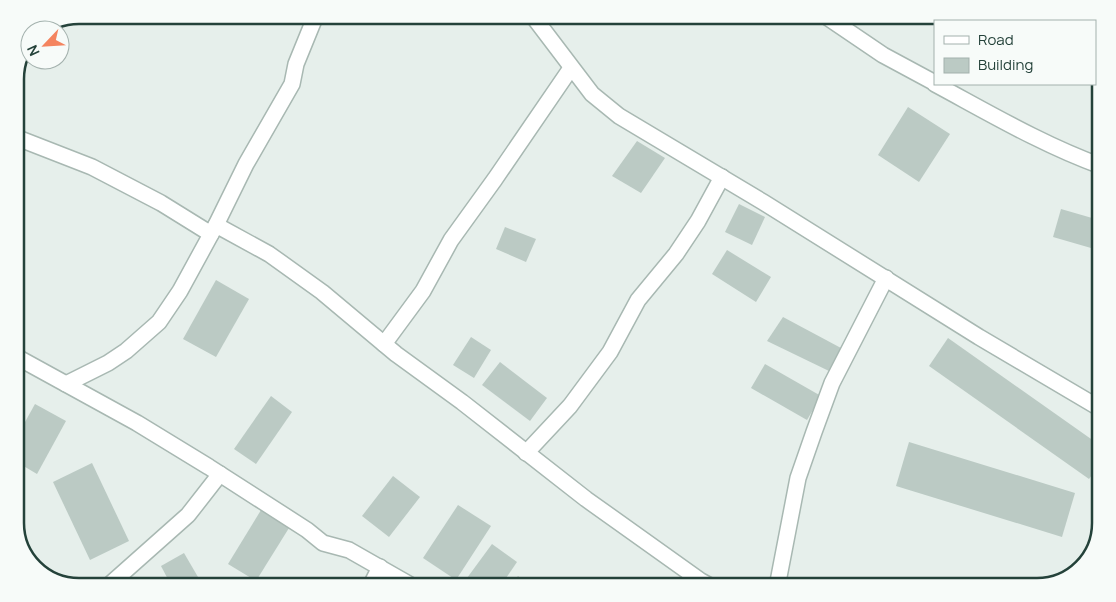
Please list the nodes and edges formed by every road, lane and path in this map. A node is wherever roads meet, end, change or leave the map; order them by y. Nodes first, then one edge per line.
1 (312, 24) edge
2 (539, 24) edge
3 (837, 24) edge
4 (571, 68) junction
5 (934, 83) edge
6 (937, 85) edge
7 (24, 141) edge
8 (1092, 163) edge
9 (722, 177) junction
10 (213, 230) junction
11 (886, 278) junction
12 (384, 344) junction
13 (24, 361) edge
14 (66, 384) junction
15 (1092, 404) edge
16 (526, 453) junction
17 (220, 474) junction
18 (380, 567) junction
19 (117, 578) edge
20 (374, 578) edge
21 (399, 578) edge
22 (697, 578) edge
23 (779, 578) edge

1 - 10 street
2 - 4 street
3 - 5 street
4 - 9 street
4 - 12 street
6 - 8 street
7 - 10 street
9 - 11 street
9 - 16 street
10 - 12 street
10 - 14 street
11 - 15 street
11 - 23 street
12 - 16 street
13 - 14 street
14 - 17 street
16 - 22 street
17 - 18 street
17 - 19 street
18 - 20 street
18 - 21 street

